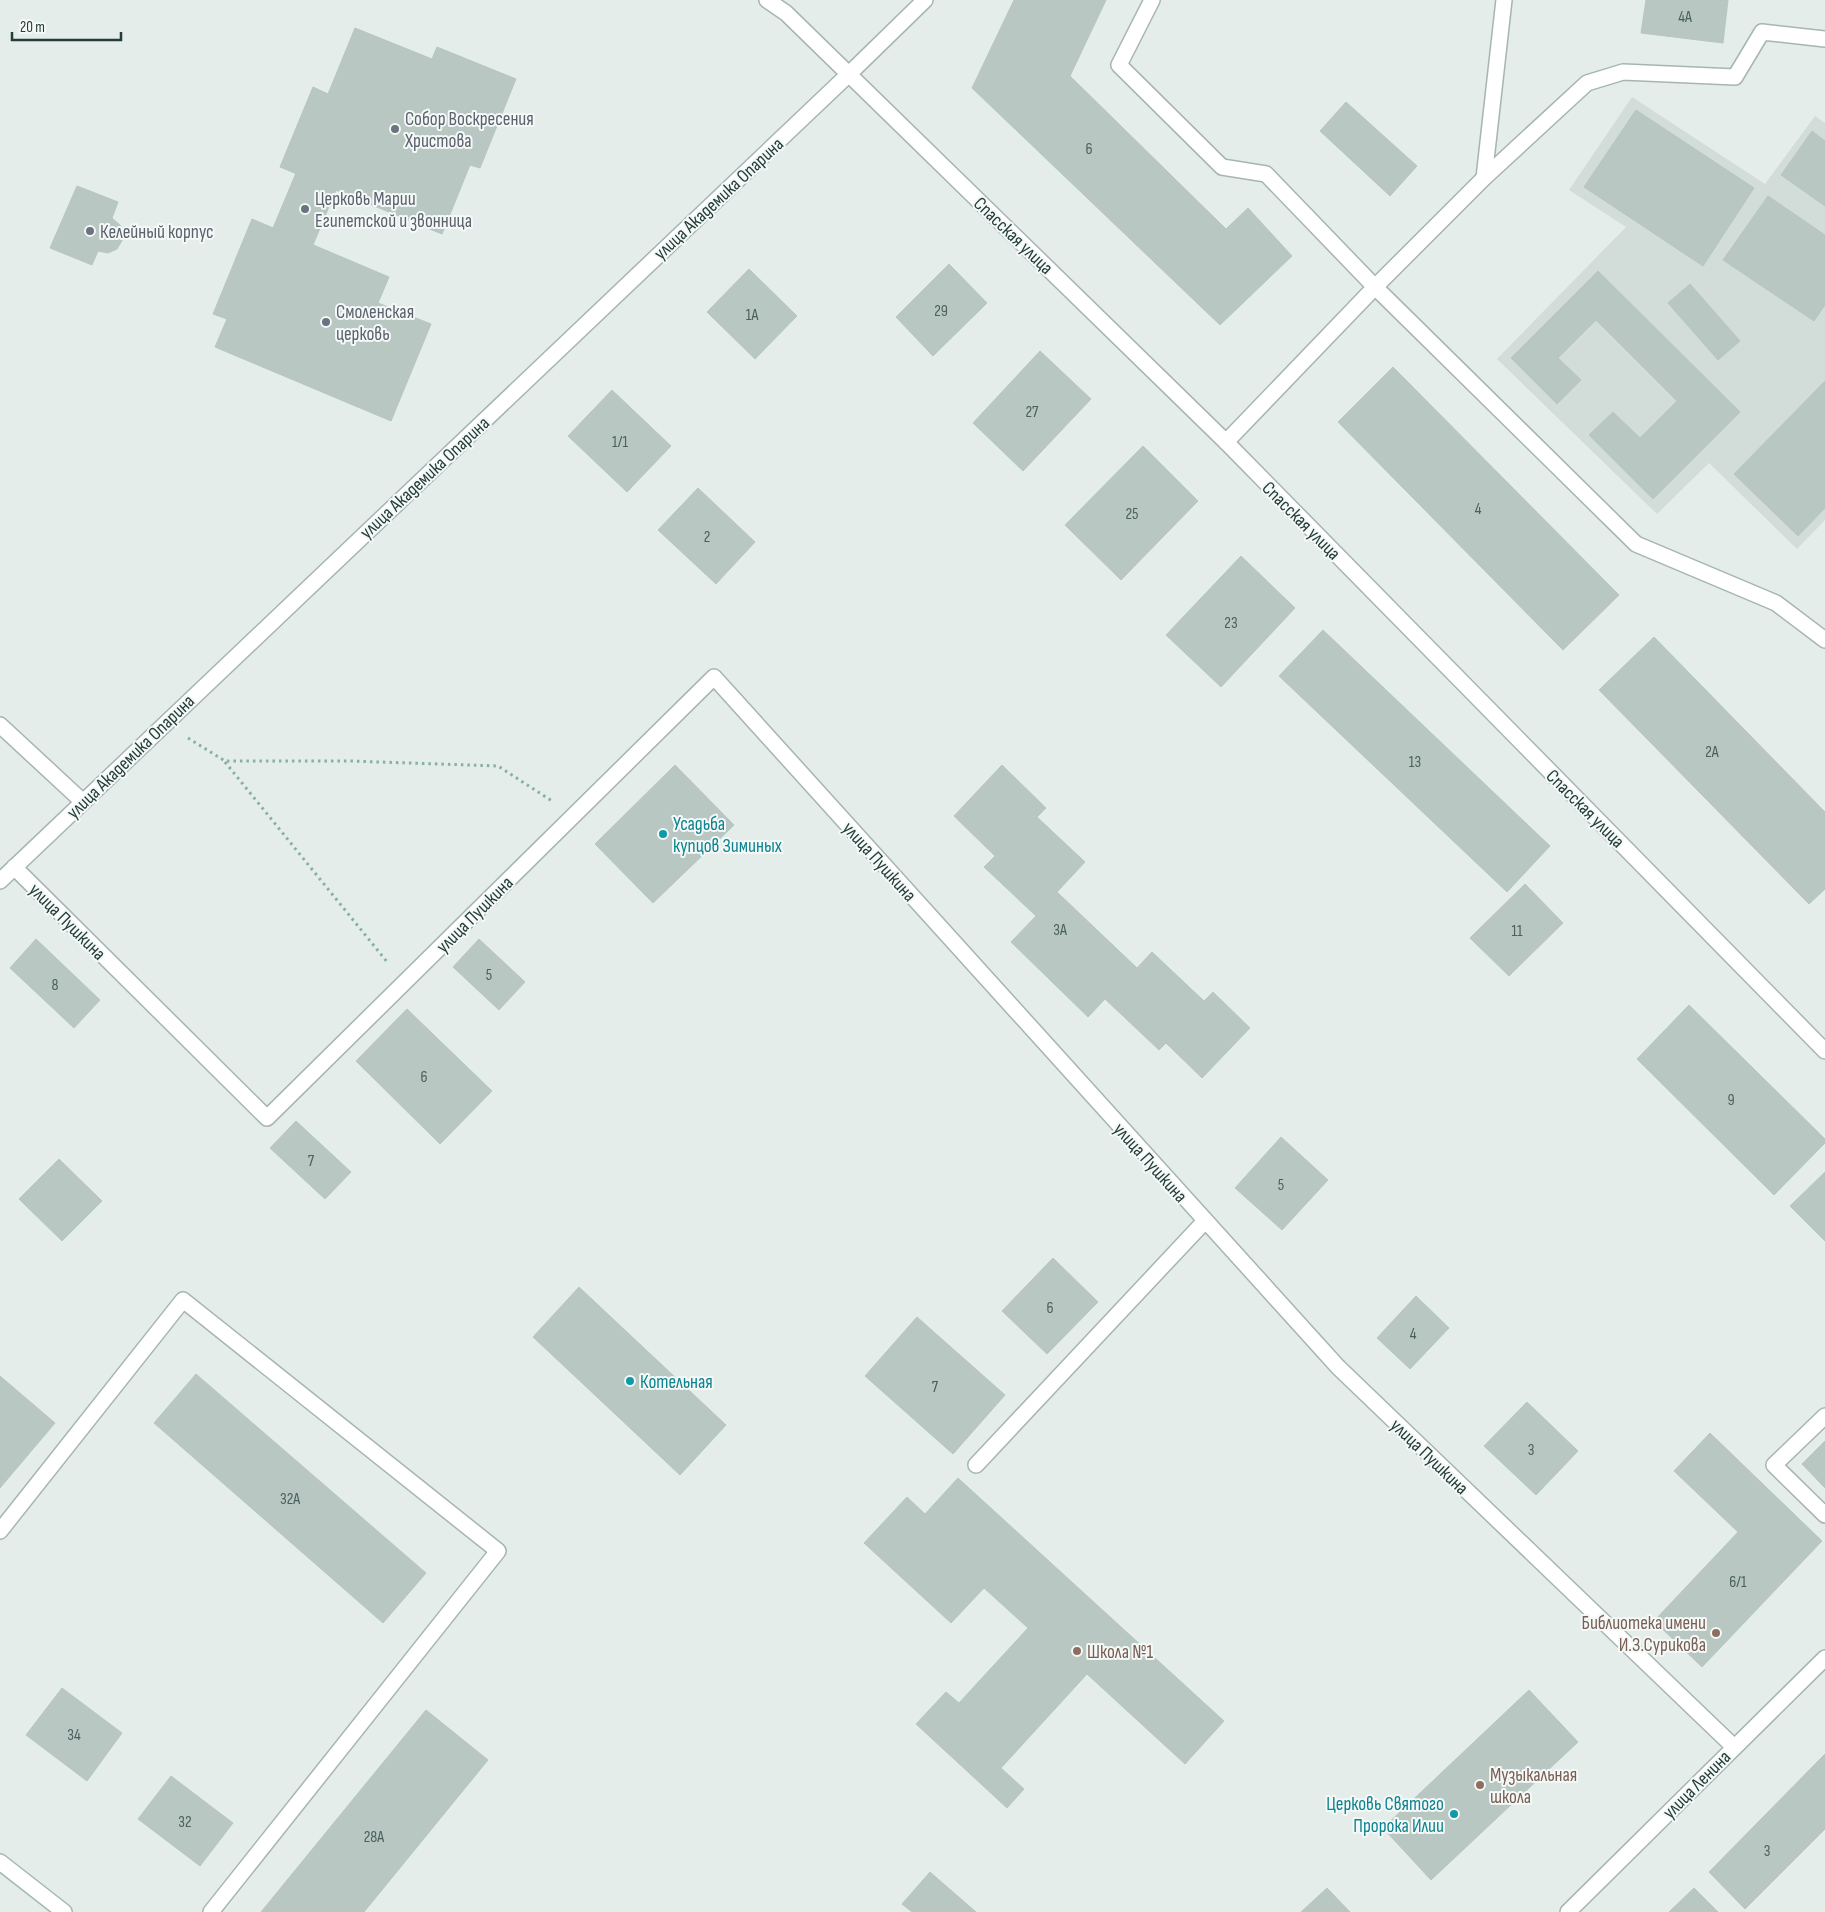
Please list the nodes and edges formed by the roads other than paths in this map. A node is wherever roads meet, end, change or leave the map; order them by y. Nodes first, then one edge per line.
1 (767, 0) edge
2 (925, 0) edge
3 (1152, 0) edge
4 (1504, 0) edge
5 (1825, 40) edge
6 (849, 74) junction
7 (1484, 178) junction
8 (1375, 287) junction
9 (1226, 442) junction
10 (1825, 640) edge
11 (0, 725) edge
12 (82, 801) junction
13 (14, 867) junction
14 (0, 881) edge
15 (1825, 1052) edge
16 (1205, 1221) junction
17 (1825, 1416) edge
18 (976, 1465) dead end
19 (1825, 1514) edge
20 (0, 1531) edge
21 (1825, 1658) edge
22 (1734, 1747) junction
23 (0, 1862) edge
24 (64, 1912) edge
25 (211, 1912) edge
26 (1568, 1912) edge

1 - 6 street, Спасская улица
2 - 6 street, улица Академика Опарина
3 - 8 street
4 - 7 street
5 - 7 street
6 - 9 street, Спасская улица
6 - 12 street, улица Академика Опарина
7 - 8 street
8 - 9 street
8 - 10 street
9 - 15 street, Спасская улица
11 - 12 street
12 - 13 street, улица Академика Опарина
13 - 14 street, улица Академика Опарина
13 - 16 street, улица Пушкина
16 - 18 street
16 - 22 street, улица Пушкина
17 - 19 street
20 - 25 street
21 - 22 street, улица Ленина
22 - 26 street, улица Ленина
23 - 24 street

